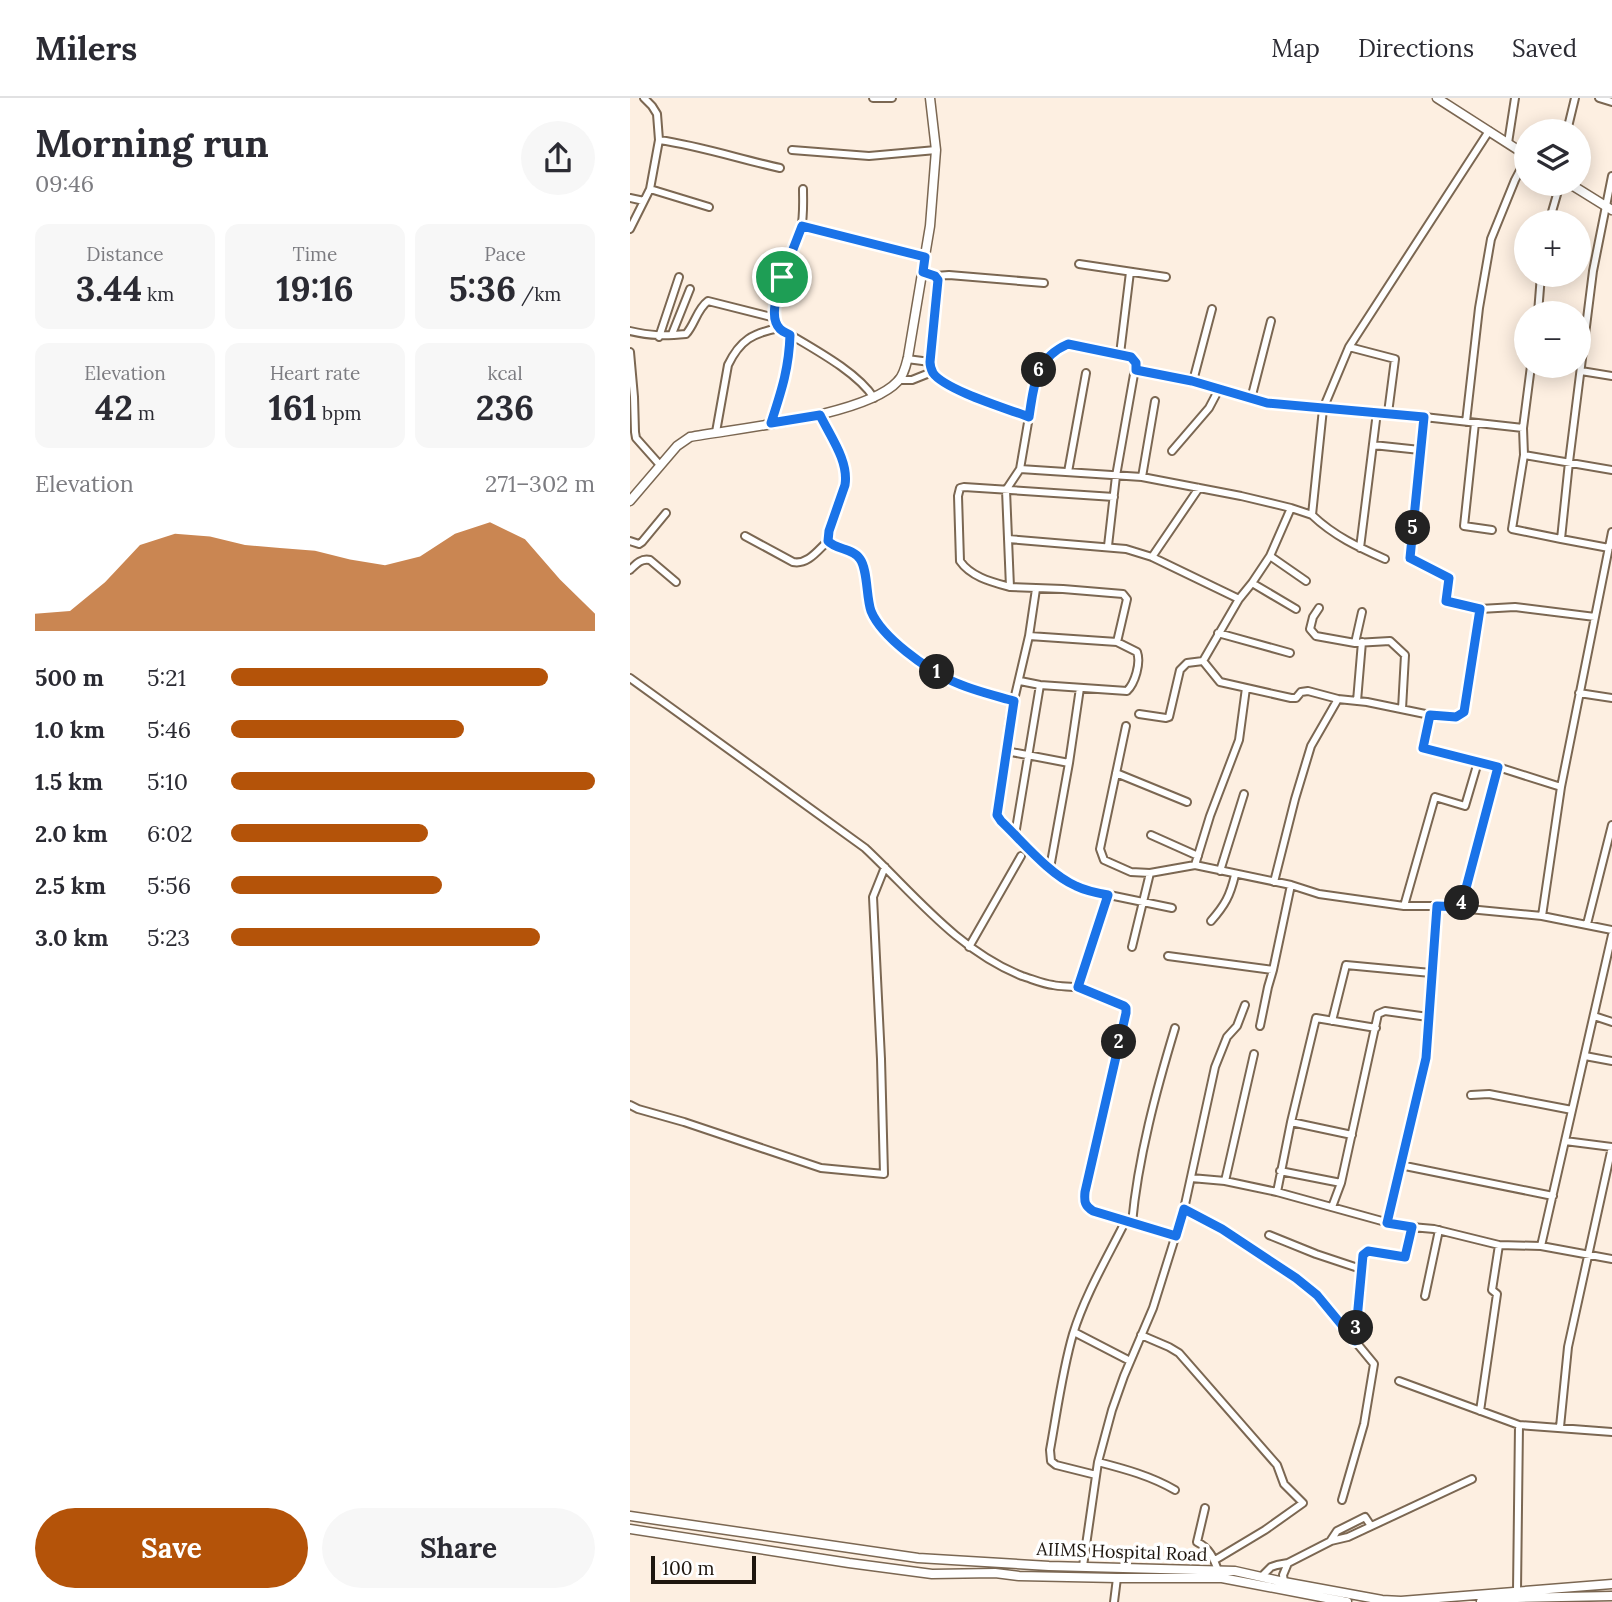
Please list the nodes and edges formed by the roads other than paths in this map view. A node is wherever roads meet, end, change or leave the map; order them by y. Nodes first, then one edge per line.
1 (645, 98) edge
2 (658, 98) edge
3 (873, 98) edge
4 (892, 98) edge
5 (930, 98) edge
6 (1437, 98) edge
7 (1515, 98) edge
8 (1575, 98) edge
9 (1600, 98) edge
10 (1612, 102) edge
11 (652, 106) junction
12 (1570, 119) edge
13 (1489, 131) junction
14 (659, 140) junction
15 (1507, 143) junction
16 (1514, 148) edge
17 (792, 150) dead end
18 (936, 150) junction
19 (780, 168) dead end
20 (1612, 176) edge
21 (1514, 182) edge
22 (650, 189) junction
23 (803, 189) dead end
24 (1590, 196) edge
25 (630, 198) edge
26 (644, 201) junction
27 (709, 206) dead end
28 (1609, 208) edge
29 (802, 226) junction
30 (630, 229) edge
31 (925, 257) junction
32 (1079, 264) dead end
33 (923, 272) junction
34 (1130, 272) junction
35 (935, 276) junction
36 (679, 277) dead end
37 (1166, 277) dead end
38 (1044, 283) dead end
39 (690, 289) dead end
40 (1589, 301) edge
41 (1212, 309) dead end
42 (775, 318) junction
43 (1271, 321) dead end
44 (779, 328) junction
45 (630, 331) edge
46 (672, 334) junction
47 (790, 335) junction
48 (659, 337) junction
49 (1349, 347) junction
50 (630, 352) edge
51 (1121, 354) junction
52 (907, 359) junction
53 (930, 362) junction
54 (1136, 370) junction
55 (932, 372) junction
56 (1086, 373) dead end
57 (1591, 373) edge
58 (1612, 376) edge
59 (1529, 378) edge
60 (1580, 378) edge
61 (898, 380) junction
62 (1192, 381) junction
63 (631, 382) edge
64 (1219, 389) junction
65 (874, 398) junction
66 (1251, 399) junction
67 (1154, 401) dead end
68 (1323, 409) junction
69 (1377, 412) junction
70 (1388, 413) junction
71 (820, 415) junction
72 (1029, 417) junction
73 (1424, 417) junction
74 (1466, 422) junction
75 (771, 423) junction
76 (1475, 423) junction
77 (1523, 429) junction
78 (716, 432) junction
79 (1373, 446) junction
80 (1420, 450) junction
81 (1172, 451) dead end
82 (1524, 454) junction
83 (1569, 462) junction
84 (660, 466) junction
85 (1020, 469) junction
86 (1612, 470) edge
87 (1068, 472) junction
88 (1116, 475) junction
89 (1142, 477) junction
90 (1199, 488) junction
91 (1006, 490) junction
92 (1114, 497) junction
93 (630, 501) edge
94 (1292, 508) junction
95 (666, 513) dead end
96 (1312, 515) junction
97 (1492, 530) dead end
98 (1612, 532) edge
99 (745, 536) dead end
100 (1009, 539) junction
101 (1561, 539) junction
102 (630, 541) edge
103 (828, 541) junction
104 (1108, 546) junction
105 (1360, 548) junction
106 (1609, 548) junction
107 (1270, 556) junction
108 (1152, 557) junction
109 (1385, 559) dead end
110 (630, 570) edge
111 (1306, 581) dead end
112 (676, 582) dead end
113 (1252, 583) junction
114 (1010, 587) junction
115 (1035, 589) junction
116 (1239, 598) junction
117 (1319, 608) dead end
118 (1296, 609) dead end
119 (1480, 609) junction
120 (1362, 611) dead end
121 (1595, 617) junction
122 (1218, 633) junction
123 (1029, 636) junction
124 (1117, 642) junction
125 (1359, 642) junction
126 (1290, 653) dead end
127 (1203, 661) junction
128 (630, 678) edge
129 (1020, 681) junction
130 (1041, 685) junction
131 (1080, 688) junction
132 (1246, 688) junction
133 (1579, 693) junction
134 (1612, 698) edge
135 (1338, 699) junction
136 (1014, 701) junction
137 (1357, 701) junction
138 (1402, 709) junction
139 (1139, 714) dead end
140 (1430, 715) junction
141 (1126, 726) dead end
142 (1006, 751) junction
143 (1028, 755) junction
144 (1478, 762) junction
145 (1069, 763) junction
146 (1498, 767) junction
147 (1116, 773) junction
148 (1560, 787) junction
149 (1244, 794) dead end
150 (1187, 802) dead end
151 (1612, 825) edge
152 (1015, 835) junction
153 (1151, 835) dead end
154 (1021, 856) dead end
155 (1198, 856) junction
156 (1195, 865) junction
157 (885, 867) junction
158 (1050, 868) junction
159 (1220, 871) junction
160 (1150, 873) junction
161 (1235, 875) junction
162 (1274, 882) junction
163 (1291, 885) junction
164 (1108, 895) junction
165 (1143, 903) junction
166 (1404, 906) junction
167 (1437, 906) junction
168 (1461, 907) junction
169 (1172, 908) dead end
170 (1542, 916) junction
171 (1211, 921) dead end
172 (1587, 924) junction
173 (1612, 930) edge
174 (1612, 936) edge
175 (969, 947) junction
176 (1132, 947) dead end
177 (1168, 956) dead end
178 (1273, 970) junction
179 (1431, 973) junction
180 (1603, 973) junction
181 (1612, 974) edge
182 (1078, 987) junction
183 (1245, 1006) dead end
184 (1594, 1016) junction
185 (1428, 1017) junction
186 (1332, 1021) junction
187 (1612, 1022) edge
188 (1260, 1027) dead end
189 (1175, 1028) dead end
190 (1376, 1028) junction
191 (1254, 1054) dead end
192 (1585, 1056) junction
193 (1612, 1061) edge
194 (1471, 1095) dead end
195 (630, 1105) edge
196 (1572, 1110) junction
197 (1291, 1122) junction
198 (1352, 1135) junction
199 (1565, 1141) junction
200 (1400, 1165) junction
201 (1280, 1171) junction
202 (1191, 1178) junction
203 (1225, 1181) junction
204 (1341, 1183) junction
205 (1277, 1192) junction
206 (1553, 1196) junction
207 (1332, 1207) junction
208 (1184, 1209) junction
209 (1129, 1223) junction
210 (1387, 1223) junction
211 (1412, 1227) junction
212 (1439, 1230) junction
213 (1269, 1235) dead end
214 (1176, 1236) junction
215 (1499, 1245) junction
216 (1541, 1246) junction
217 (1588, 1255) junction
218 (1612, 1259) edge
219 (1361, 1269) junction
220 (1425, 1296) dead end
221 (1074, 1332) junction
222 (1141, 1335) junction
223 (1355, 1341) junction
224 (1130, 1361) junction
225 (1399, 1381) dead end
226 (1480, 1411) junction
227 (1519, 1425) junction
228 (1560, 1427) junction
229 (1612, 1432) edge
230 (1098, 1462) junction
231 (1096, 1475) junction
232 (1472, 1479) dead end
233 (1175, 1490) dead end
234 (1342, 1500) dead end
235 (1205, 1508) dead end
236 (630, 1516) edge
237 (1371, 1526) junction
238 (630, 1529) edge
239 (1331, 1541) junction
240 (1215, 1560) junction
241 (1288, 1563) junction
242 (1083, 1566) junction
243 (1220, 1574) junction
244 (1262, 1576) junction
245 (1117, 1578) junction
246 (1284, 1582) junction
247 (1612, 1584) edge
248 (1517, 1591) junction
249 (1612, 1596) edge
250 (1457, 1599) edge
251 (1114, 1602) edge
252 (1347, 1602) edge
253 (1481, 1602) edge

1 - 11 street
2 - 11 street
3 - 4 street
5 - 18 street
6 - 13 street
7 - 15 street
8 - 12 street
9 - 10 street
11 - 14 street
13 - 15 street
13 - 49 street
14 - 19 street
14 - 22 street
15 - 16 street
17 - 18 street
18 - 31 street
20 - 28 street
21 - 74 street
22 - 26 street
22 - 27 street
23 - 29 street
24 - 28 street
25 - 26 street
26 - 30 street
28 - 40 street
29 - 31 street
29 - 42 street
31 - 33 street
32 - 34 street
33 - 35 street
33 - 52 street
34 - 37 street
34 - 51 street
35 - 38 street
35 - 53 street
36 - 48 street
39 - 46 street
41 - 62 street
42 - 44 street
42 - 46 street
43 - 66 street
44 - 47 street
44 - 78 street
45 - 48 street
46 - 48 street
47 - 65 street
47 - 75 street
49 - 68 street
49 - 70 street
50 - 63 street
51 - 54 street
51 - 72 street
52 - 53 street
52 - 61 street
53 - 55 street
54 - 62 street
54 - 88 street
55 - 61 street
55 - 72 street
56 - 87 street
57 - 58 street
59 - 77 street
60 - 83 street
61 - 65 street
62 - 64 street
63 - 84 street
64 - 66 street
64 - 81 street
65 - 71 street
66 - 68 street
67 - 89 street
68 - 69 street
68 - 96 street
69 - 70 street
69 - 79 street
70 - 73 street
71 - 75 street
71 - 103 street
72 - 85 street
73 - 74 street
73 - 80 street
74 - 76 street
75 - 78 street
76 - 77 street
76 - 97 street
77 - 82 street
78 - 84 street
79 - 80 street
79 - 105 street
80 - 119 street
82 - 83 street
82 - 101 street
83 - 86 street
83 - 101 street
84 - 93 street
85 - 87 street
85 - 91 street
87 - 88 street
88 - 89 street
88 - 92 street
89 - 90 street
90 - 94 street
90 - 108 street
91 - 92 street
91 - 100 street
91 - 114 street
92 - 104 street
94 - 96 street
94 - 107 street
95 - 102 street
96 - 105 street
98 - 106 street
99 - 103 street
100 - 104 street
100 - 114 street
101 - 106 street
103 - 136 street
104 - 108 street
105 - 109 street
106 - 121 street
107 - 111 street
107 - 113 street
108 - 116 street
110 - 112 street
113 - 116 street
113 - 118 street
114 - 115 street
115 - 123 street
115 - 124 street
116 - 122 street
117 - 125 street
119 - 121 street
119 - 140 street
120 - 125 street
121 - 133 street
122 - 126 street
122 - 127 street
123 - 124 street
123 - 129 street
124 - 131 street
125 - 137 street
125 - 138 street
127 - 132 street
127 - 139 street
128 - 157 street
129 - 130 street
129 - 136 street
130 - 131 street
130 - 143 street
131 - 145 street
132 - 135 street
132 - 155 street
133 - 134 street
133 - 148 street
135 - 137 street
135 - 162 street
136 - 142 street
137 - 138 street
138 - 140 street
140 - 144 street
141 - 147 street
142 - 143 street
142 - 152 street
143 - 145 street
143 - 152 street
144 - 146 street
144 - 166 street
145 - 158 street
146 - 148 street
146 - 168 street
147 - 150 street
147 - 160 street
148 - 170 street
149 - 159 street
151 - 172 street
152 - 158 street
153 - 155 street
154 - 175 street
155 - 156 street
156 - 159 street
156 - 160 street
157 - 175 street
157 - 195 street
158 - 164 street
159 - 161 street
160 - 165 street
161 - 162 street
161 - 171 street
162 - 163 street
163 - 166 street
163 - 178 street
164 - 165 street
164 - 182 street
165 - 169 street
165 - 176 street
166 - 167 street
167 - 168 street
167 - 179 street
168 - 170 street
170 - 172 street
172 - 173 street
174 - 180 street
175 - 182 street
177 - 178 street
178 - 188 street
179 - 185 street
179 - 186 street
180 - 181 street
180 - 184 street
182 - 209 street
183 - 202 street
184 - 187 street
184 - 192 street
185 - 190 street
185 - 200 street
186 - 190 street
186 - 197 street
189 - 209 street
190 - 198 street
191 - 203 street
192 - 193 street
192 - 196 street
194 - 196 street
196 - 199 street
197 - 198 street
197 - 201 street
198 - 204 street
199 - 206 street
199 - 217 street
200 - 206 street
200 - 210 street
201 - 204 street
201 - 205 street
202 - 203 street
202 - 208 street
203 - 205 street
204 - 207 street
205 - 207 street
206 - 216 street
207 - 210 street
208 - 214 street
208 - 223 street
209 - 214 street
209 - 221 street
210 - 211 street
211 - 212 street
211 - 219 street
212 - 215 street
212 - 220 street
213 - 219 street
214 - 222 street
215 - 216 street
215 - 226 street
216 - 217 street
217 - 218 street
217 - 228 street
219 - 223 street
221 - 224 street
221 - 231 street
222 - 224 street
222 - 240 street
223 - 234 street
224 - 230 street
225 - 226 street
226 - 227 street
227 - 228 street
227 - 248 street
228 - 229 street
230 - 231 street
230 - 233 street
231 - 242 street
232 - 237 street
235 - 240 street
236 - 242 street, AIIMS Hospital Road
237 - 239 street
237 - 239 street
238 - 245 street, AIIMS Hospital Road
239 - 241 street
240 - 243 street
241 - 244 street
241 - 246 street
242 - 243 street, AIIMS Hospital Road
243 - 244 street, AIIMS Hospital Road
243 - 245 street, AIIMS Hospital Road
243 - 252 street, AIIMS Hospital Road
244 - 246 street, AIIMS Hospital Road
245 - 251 street
246 - 250 street, AIIMS Hospital Road
247 - 248 street, AIIMS Hospital Road
248 - 250 street, AIIMS Hospital Road
249 - 253 street

